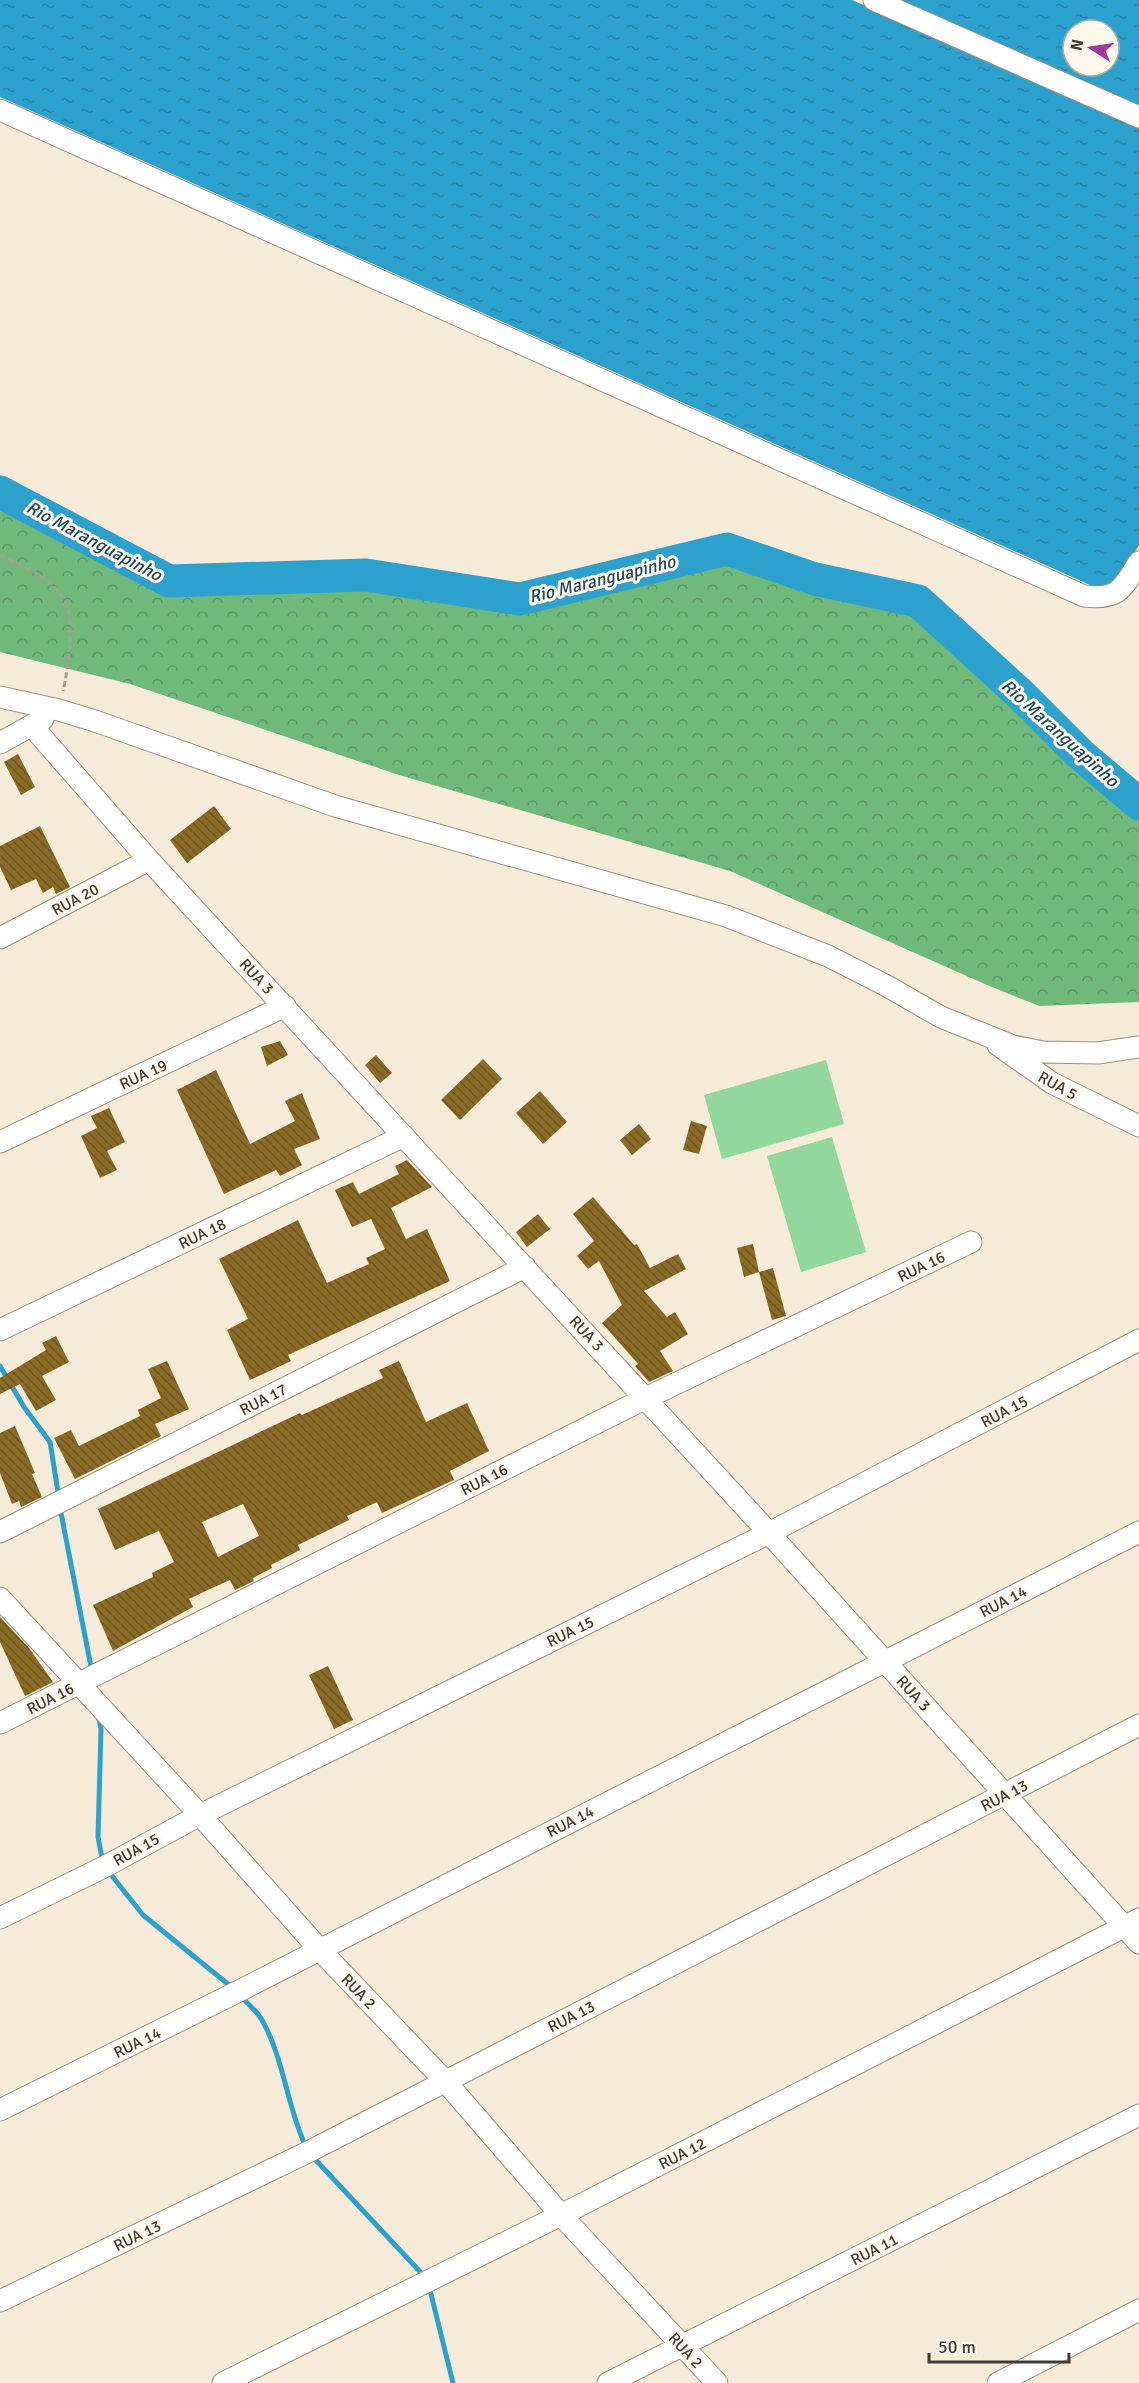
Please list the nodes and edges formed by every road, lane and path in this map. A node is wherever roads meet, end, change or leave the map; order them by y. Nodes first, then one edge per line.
1 (874, 0) edge
2 (0, 110) edge
3 (1139, 117) edge
4 (0, 555) edge
5 (1139, 562) edge
6 (0, 697) edge
7 (59, 710) junction
8 (32, 726) junction
9 (0, 742) edge
10 (149, 860) junction
11 (0, 938) edge
12 (285, 1006) junction
13 (983, 1034) junction
14 (1139, 1047) edge
15 (1139, 1126) edge
16 (404, 1136) junction
17 (0, 1142) edge
18 (971, 1242) dead end
19 (525, 1267) junction
20 (0, 1330) edge
21 (1139, 1340) edge
22 (646, 1398) junction
23 (0, 1532) edge
24 (1139, 1532) edge
25 (770, 1533) junction
26 (0, 1598) edge
27 (884, 1660) junction
28 (78, 1683) junction
29 (0, 1723) edge
30 (1139, 1725) edge
31 (1005, 1795) junction
32 (200, 1815) junction
33 (0, 1918) edge
34 (1132, 1923) edge
35 (1139, 1943) edge
36 (319, 1949) junction
37 (445, 2081) junction
38 (0, 2110) edge
39 (1139, 2115) edge
40 (561, 2215) junction
41 (0, 2301) edge
42 (1139, 2310) edge
43 (681, 2346) junction
44 (223, 2383) edge
45 (608, 2383) edge
46 (717, 2383) edge
47 (998, 2383) edge

1 - 3 street
2 - 5 street
4 - 7 path
6 - 7 street
7 - 8 street
7 - 13 street
8 - 9 street
8 - 10 street, RUA 3
10 - 11 street, RUA 20
10 - 12 street, RUA 3
12 - 16 street, RUA 3
12 - 17 street, RUA 19
13 - 14 street
13 - 15 street, RUA 5
16 - 19 street, RUA 3
16 - 20 street, RUA 18
18 - 22 street, RUA 16
19 - 22 street, RUA 3
19 - 23 street, RUA 17
21 - 25 street, RUA 15
22 - 25 street, RUA 3
22 - 28 street, RUA 16
24 - 27 street, RUA 14
25 - 27 street, RUA 3
25 - 32 street, RUA 15
26 - 28 street, RUA 2
27 - 31 street, RUA 3
27 - 36 street, RUA 14
28 - 29 street, RUA 16
28 - 32 street, RUA 2
30 - 31 street, RUA 13
31 - 34 street, RUA 3
31 - 37 street, RUA 13
32 - 33 street, RUA 15
32 - 36 street, RUA 2
34 - 35 street, RUA 3
34 - 40 street, RUA 12
36 - 37 street, RUA 2
36 - 38 street, RUA 14
37 - 40 street, RUA 2
37 - 41 street, RUA 13
39 - 43 street, RUA 11
40 - 43 street, RUA 2
40 - 44 street, RUA 12
42 - 47 street
43 - 45 street, RUA 11
43 - 46 street, RUA 2

